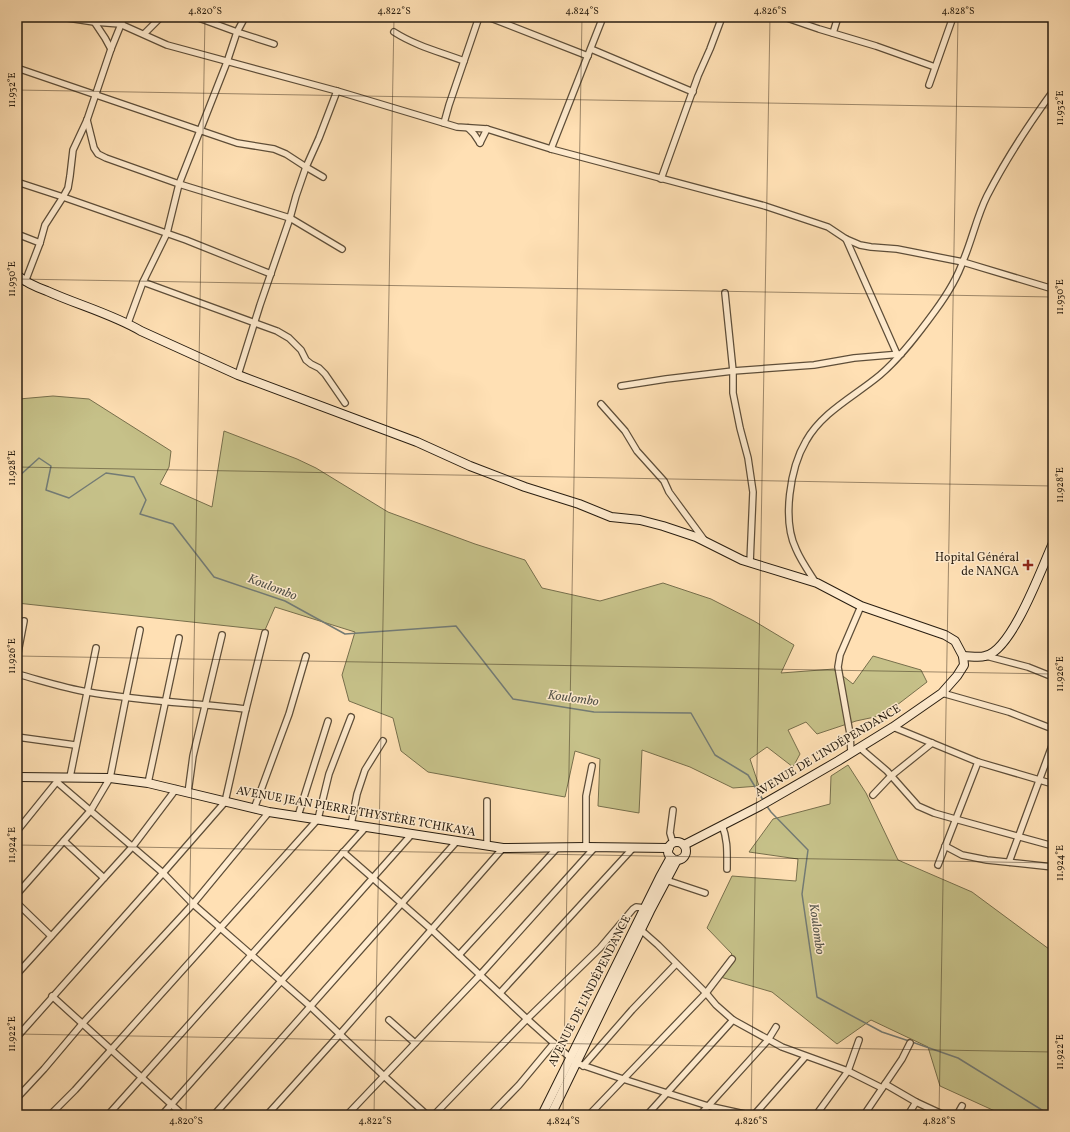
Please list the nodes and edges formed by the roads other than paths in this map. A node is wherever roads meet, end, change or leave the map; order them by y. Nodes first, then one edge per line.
1 (62, 17) edge
2 (124, 17) edge
3 (161, 17) edge
4 (196, 17) edge
5 (245, 17) edge
6 (479, 17) edge
7 (488, 17) edge
8 (603, 17) edge
9 (722, 17) edge
10 (784, 17) edge
11 (838, 17) edge
12 (953, 17) edge
13 (92, 20) edge
14 (120, 24) junction
15 (237, 32) junction
16 (394, 32) dead end
17 (833, 33) junction
18 (144, 34) junction
19 (274, 44) dead end
20 (111, 49) junction
21 (591, 49) junction
22 (588, 56) junction
23 (464, 61) junction
24 (227, 62) junction
25 (935, 67) junction
26 (17, 68) edge
27 (929, 85) dead end
28 (337, 91) junction
29 (1053, 91) edge
30 (693, 92) junction
31 (95, 95) junction
32 (87, 120) junction
33 (444, 123) junction
34 (468, 128) junction
35 (487, 129) junction
36 (200, 130) junction
37 (551, 149) junction
38 (306, 167) junction
39 (323, 177) dead end
40 (661, 179) junction
41 (17, 182) edge
42 (179, 184) junction
43 (63, 197) junction
44 (290, 218) junction
45 (167, 233) junction
46 (17, 234) edge
47 (846, 239) junction
48 (40, 243) junction
49 (342, 249) dead end
50 (963, 262) junction
51 (271, 274) junction
52 (17, 276) edge
53 (25, 282) junction
54 (143, 282) junction
55 (1053, 288) edge
56 (725, 293) dead end
57 (128, 323) junction
58 (255, 323) junction
59 (900, 354) junction
60 (733, 371) junction
61 (238, 376) junction
62 (621, 386) dead end
63 (345, 403) dead end
64 (601, 404) dead end
65 (1053, 542) edge
66 (707, 543) junction
67 (750, 563) junction
68 (817, 583) junction
69 (861, 606) junction
70 (24, 621) dead end
71 (140, 630) dead end
72 (266, 633) dead end
73 (222, 635) dead end
74 (179, 638) dead end
75 (96, 648) dead end
76 (306, 656) dead end
77 (964, 656) junction
78 (986, 656) junction
79 (17, 658) edge
80 (17, 674) edge
81 (1053, 677) edge
82 (86, 692) junction
83 (942, 693) junction
84 (126, 697) junction
85 (166, 702) junction
86 (206, 704) junction
87 (246, 709) junction
88 (351, 717) dead end
89 (328, 721) dead end
90 (893, 727) junction
91 (1053, 729) edge
92 (17, 737) edge
93 (383, 741) dead end
94 (932, 743) junction
95 (1053, 743) edge
96 (75, 745) junction
97 (860, 748) junction
98 (852, 753) junction
99 (978, 762) junction
100 (592, 766) dead end
101 (891, 776) junction
102 (17, 777) edge
103 (70, 777) junction
104 (110, 778) junction
105 (1040, 779) junction
106 (59, 780) junction
107 (148, 783) junction
108 (1053, 784) edge
109 (176, 789) junction
110 (188, 793) junction
111 (873, 794) dead end
112 (225, 802) junction
113 (487, 802) dead end
114 (254, 809) junction
115 (91, 810) junction
116 (674, 810) dead end
117 (269, 812) junction
118 (298, 816) junction
119 (955, 819) junction
120 (318, 820) junction
121 (351, 825) junction
122 (722, 825) junction
123 (365, 828) junction
124 (17, 831) edge
125 (411, 834) junction
126 (1019, 837) junction
127 (64, 841) junction
128 (457, 841) junction
129 (684, 845) junction
130 (133, 846) junction
131 (488, 846) junction
132 (671, 846) junction
133 (945, 846) junction
134 (1053, 846) edge
135 (586, 847) junction
136 (595, 847) junction
137 (503, 848) junction
138 (557, 848) junction
139 (634, 848) junction
140 (343, 852) junction
141 (674, 859) junction
142 (1009, 862) junction
143 (938, 865) dead end
144 (1053, 867) edge
145 (727, 869) dead end
146 (163, 873) junction
147 (104, 878) junction
148 (373, 878) junction
149 (666, 880) junction
150 (704, 893) dead end
151 (17, 894) edge
152 (17, 903) edge
153 (193, 904) junction
154 (403, 904) junction
155 (645, 908) junction
156 (221, 928) junction
157 (432, 930) junction
158 (641, 930) junction
159 (51, 936) junction
160 (252, 955) junction
161 (459, 955) junction
162 (732, 959) dead end
163 (676, 964) junction
164 (17, 974) edge
165 (480, 974) junction
166 (282, 981) junction
167 (500, 993) junction
168 (706, 993) junction
169 (52, 996) junction
170 (311, 1006) junction
171 (527, 1019) junction
172 (389, 1020) dead end
173 (733, 1020) junction
174 (82, 1024) junction
175 (776, 1027) dead end
176 (340, 1034) junction
177 (17, 1036) edge
178 (768, 1040) junction
179 (860, 1040) dead end
180 (415, 1043) junction
181 (554, 1043) junction
182 (910, 1043) dead end
183 (111, 1049) junction
184 (805, 1056) junction
185 (576, 1062) junction
186 (848, 1071) junction
187 (384, 1076) junction
188 (142, 1077) junction
189 (623, 1080) junction
190 (883, 1086) junction
191 (667, 1093) junction
192 (17, 1098) edge
193 (916, 1102) junction
194 (171, 1105) junction
195 (708, 1106) junction
196 (962, 1106) dead end
197 (50, 1115) edge
198 (108, 1115) edge
199 (162, 1115) edge
200 (183, 1115) edge
201 (214, 1115) edge
202 (267, 1115) edge
203 (347, 1115) edge
204 (427, 1115) edge
205 (434, 1115) edge
206 (490, 1115) edge
207 (542, 1115) edge
208 (551, 1115) edge
209 (589, 1115) edge
210 (647, 1115) edge
211 (700, 1115) edge
212 (749, 1115) edge
213 (754, 1115) edge
214 (816, 1115) edge
215 (864, 1115) edge
216 (908, 1115) edge
217 (944, 1115) edge
218 (957, 1115) edge

1 - 13 street
2 - 14 street
3 - 18 street
4 - 15 street
5 - 15 street
6 - 23 street
7 - 22 street
8 - 21 street
9 - 30 street
10 - 17 street
11 - 17 street
12 - 25 street
13 - 14 street
13 - 20 street
14 - 18 street
14 - 20 street
15 - 19 street
15 - 24 street
16 - 23 street
17 - 25 street
18 - 24 street
20 - 31 street
21 - 22 street
21 - 30 street
22 - 37 street
23 - 33 street
24 - 28 street
24 - 36 street
25 - 27 street
26 - 31 street
28 - 33 street
28 - 38 street
29 - 50 street
30 - 40 street
31 - 32 street
31 - 36 street
32 - 42 street
32 - 43 street
33 - 34 street
34 - 35 street
34 - 35 street
35 - 37 street
36 - 38 street
36 - 42 street
37 - 40 street
38 - 39 street
38 - 44 street
40 - 47 street
41 - 43 street
42 - 44 street
42 - 45 street
43 - 45 street
43 - 48 street
44 - 49 street
44 - 51 street
45 - 51 street
45 - 54 street
46 - 48 street
47 - 50 street
47 - 59 street
48 - 53 street
50 - 55 street
50 - 59 street
51 - 58 street
52 - 53 street
53 - 57 street
54 - 57 street
54 - 58 street
56 - 60 street
57 - 61 street
58 - 61 street
58 - 63 street
59 - 60 street
59 - 68 street
60 - 62 street
60 - 67 street
61 - 66 street
64 - 66 street
65 - 78 street
66 - 67 street
67 - 68 street
68 - 69 street
69 - 77 street
69 - 98 street
70 - 79 street
71 - 84 street
72 - 87 street
73 - 86 street
74 - 85 street
75 - 82 street
76 - 114 street
77 - 78 street
77 - 83 street, AVENUE DE L'INDÉPENDANCE
78 - 81 street
80 - 82 street
82 - 84 street
82 - 96 street
83 - 90 street, AVENUE DE L'INDÉPENDANCE
83 - 91 street
84 - 85 street
84 - 104 street
85 - 86 street
85 - 107 street
86 - 87 street
86 - 110 street
87 - 112 street
88 - 120 street
89 - 118 street
90 - 94 street
90 - 97 street, AVENUE DE L'INDÉPENDANCE
92 - 96 street
93 - 121 street
94 - 99 street
94 - 101 street
95 - 105 street
96 - 103 street
97 - 98 street, AVENUE DE L'INDÉPENDANCE
97 - 101 street
98 - 122 street, AVENUE DE L'INDÉPENDANCE
99 - 105 street
99 - 119 street
100 - 135 street
101 - 111 street
101 - 119 street
102 - 106 street, AVENUE JEAN PIERRE THYSTÈRE TCHIKAYA
103 - 104 street, AVENUE JEAN PIERRE THYSTÈRE TCHIKAYA
103 - 106 street, AVENUE JEAN PIERRE THYSTÈRE TCHIKAYA
104 - 107 street, AVENUE JEAN PIERRE THYSTÈRE TCHIKAYA
104 - 115 street
105 - 108 street
105 - 126 street
106 - 115 street
106 - 124 street
107 - 109 street, AVENUE JEAN PIERRE THYSTÈRE TCHIKAYA
109 - 110 street, AVENUE JEAN PIERRE THYSTÈRE TCHIKAYA
109 - 130 street
110 - 112 street, AVENUE JEAN PIERRE THYSTÈRE TCHIKAYA
112 - 114 street, AVENUE JEAN PIERRE THYSTÈRE TCHIKAYA
112 - 146 street
113 - 131 street
114 - 117 street, AVENUE JEAN PIERRE THYSTÈRE TCHIKAYA
115 - 127 street
115 - 130 street
116 - 132 street
117 - 118 street, AVENUE JEAN PIERRE THYSTÈRE TCHIKAYA
117 - 153 street
118 - 120 street, AVENUE JEAN PIERRE THYSTÈRE TCHIKAYA
119 - 126 street
119 - 133 street
120 - 121 street, AVENUE JEAN PIERRE THYSTÈRE TCHIKAYA
120 - 156 street
121 - 123 street, AVENUE JEAN PIERRE THYSTÈRE TCHIKAYA
122 - 129 street, AVENUE DE L'INDÉPENDANCE
122 - 145 street
123 - 125 street, AVENUE JEAN PIERRE THYSTÈRE TCHIKAYA
123 - 140 street
125 - 128 street, AVENUE JEAN PIERRE THYSTÈRE TCHIKAYA
125 - 148 street
126 - 134 street
126 - 142 street
127 - 147 street
127 - 151 street
128 - 131 street, AVENUE JEAN PIERRE THYSTÈRE TCHIKAYA
128 - 154 street
129 - 132 street
129 - 141 street
130 - 146 street
130 - 147 street
131 - 137 street, AVENUE JEAN PIERRE THYSTÈRE TCHIKAYA
132 - 139 street, AVENUE JEAN PIERRE THYSTÈRE TCHIKAYA
132 - 141 street
133 - 142 street
133 - 143 street
135 - 136 street, AVENUE JEAN PIERRE THYSTÈRE TCHIKAYA
135 - 138 street, AVENUE JEAN PIERRE THYSTÈRE TCHIKAYA
136 - 139 street, AVENUE JEAN PIERRE THYSTÈRE TCHIKAYA
136 - 165 street
137 - 138 street, AVENUE JEAN PIERRE THYSTÈRE TCHIKAYA
137 - 157 street
138 - 161 street
139 - 167 street
140 - 148 street
140 - 160 street
141 - 149 street, AVENUE DE L'INDÉPENDANCE
141 - 155 street, AVENUE DE L'INDÉPENDANCE
142 - 144 street
146 - 153 street
146 - 169 street
147 - 159 street
148 - 154 street
148 - 166 street
149 - 150 street
149 - 158 street, AVENUE DE L'INDÉPENDANCE
152 - 159 street
153 - 156 street
153 - 174 street
154 - 157 street
154 - 170 street
155 - 171 street
155 - 185 street, AVENUE DE L'INDÉPENDANCE
156 - 160 street
156 - 183 street
157 - 161 street
157 - 176 street
158 - 163 street
158 - 185 street, AVENUE DE L'INDÉPENDANCE
159 - 164 street
160 - 166 street
160 - 188 street
161 - 165 street
162 - 168 street
163 - 168 street
163 - 185 street
165 - 167 street
165 - 180 street
166 - 170 street
166 - 194 street
167 - 171 street
168 - 173 street
168 - 189 street
169 - 174 street
169 - 177 street
170 - 176 street
170 - 201 street
171 - 181 street
171 - 205 street
172 - 180 street
173 - 178 street
173 - 191 street
174 - 183 street
174 - 192 street
175 - 178 street
176 - 187 street
176 - 202 street
178 - 184 street
178 - 195 street
179 - 186 street
180 - 187 street
181 - 185 street
181 - 206 street
182 - 190 street
183 - 188 street
183 - 197 street
184 - 186 street
184 - 213 street
185 - 189 street
185 - 207 street, AVENUE DE L'INDÉPENDANCE
185 - 208 street, AVENUE DE L'INDÉPENDANCE
186 - 190 street
186 - 214 street
187 - 203 street
187 - 204 street
188 - 194 street
188 - 198 street
189 - 191 street
189 - 209 street
190 - 193 street
190 - 215 street
191 - 195 street
191 - 210 street
193 - 216 street
193 - 217 street
194 - 199 street
194 - 200 street
195 - 211 street
195 - 212 street
196 - 218 street

